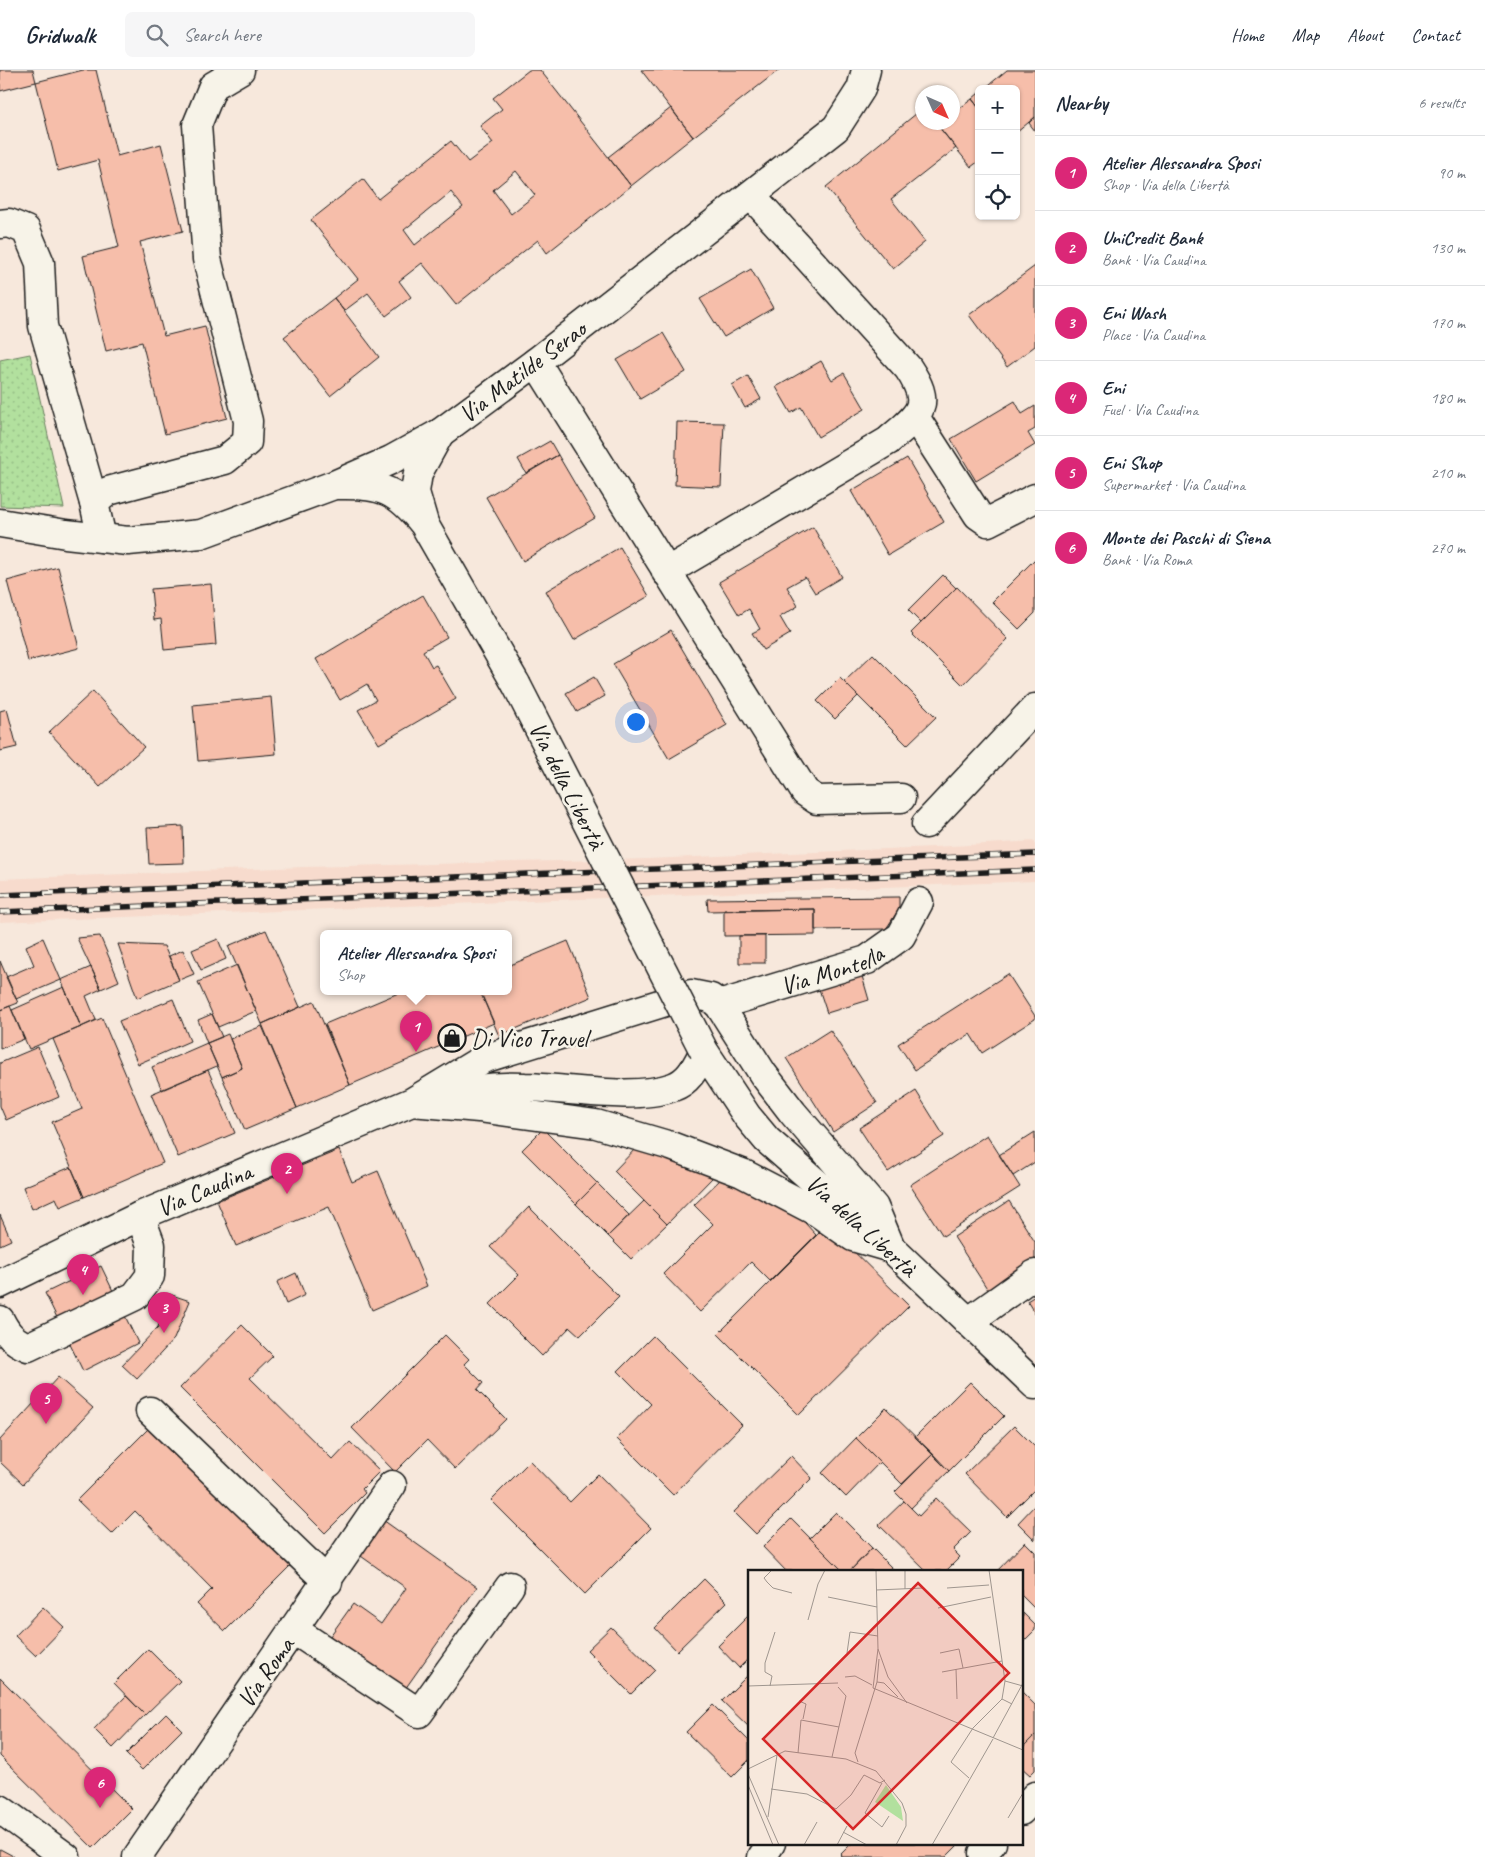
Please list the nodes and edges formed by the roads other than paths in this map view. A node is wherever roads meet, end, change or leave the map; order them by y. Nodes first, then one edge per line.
1 (240, 70) edge
2 (866, 70) edge
3 (751, 195) junction
4 (0, 224) edge
5 (536, 362) junction
6 (916, 417) junction
7 (440, 432) junction
8 (334, 485) junction
9 (1035, 498) edge
10 (94, 504) junction
11 (0, 523) edge
12 (424, 524) junction
13 (102, 538) junction
14 (666, 572) junction
15 (1035, 708) edge
16 (901, 798) dead end
17 (926, 824) dead end
18 (919, 902) dead end
19 (719, 1005) junction
20 (704, 1051) junction
21 (412, 1102) junction
22 (140, 1216) junction
23 (891, 1248) junction
24 (1035, 1274) edge
25 (0, 1284) edge
26 (0, 1320) edge
27 (968, 1322) junction
28 (1035, 1385) edge
29 (150, 1411) dead end
30 (392, 1485) dead end
31 (328, 1582) junction
32 (510, 1586) dead end
33 (294, 1630) junction
34 (1035, 1796) edge
35 (0, 1809) edge
36 (1022, 1810) edge
37 (770, 1844) edge
38 (66, 1857) edge
39 (137, 1857) edge
40 (762, 1857) edge

1 - 10 street
2 - 3 street, Via Matilde Serao
3 - 5 street, Via Matilde Serao
3 - 6 street
4 - 10 street
5 - 7 street, Via Matilde Serao
5 - 14 street
6 - 9 street
6 - 14 street
7 - 8 street, Via Matilde Serao
7 - 12 street, Via della Libertà
8 - 12 street, Via della Libertà
8 - 13 street, Via Matilde Serao
10 - 13 street
11 - 13 street, Via Matilde Serao
12 - 20 street, Via della Libertà, bridge
14 - 16 street
15 - 17 street
18 - 19 street, Via Montella
19 - 21 street
19 - 23 street
20 - 21 street
20 - 23 street, Via della Libertà
21 - 22 street, Via Caudina
21 - 23 street
22 - 25 street, Via Caudina
22 - 26 street
23 - 27 street, Via della Libertà
24 - 27 street
27 - 28 street, Via della Libertà
29 - 31 street
30 - 31 street, Via Roma
31 - 33 street, Via Roma
32 - 33 street
33 - 39 street, Via Roma
34 - 36 street
35 - 38 street
37 - 40 street

